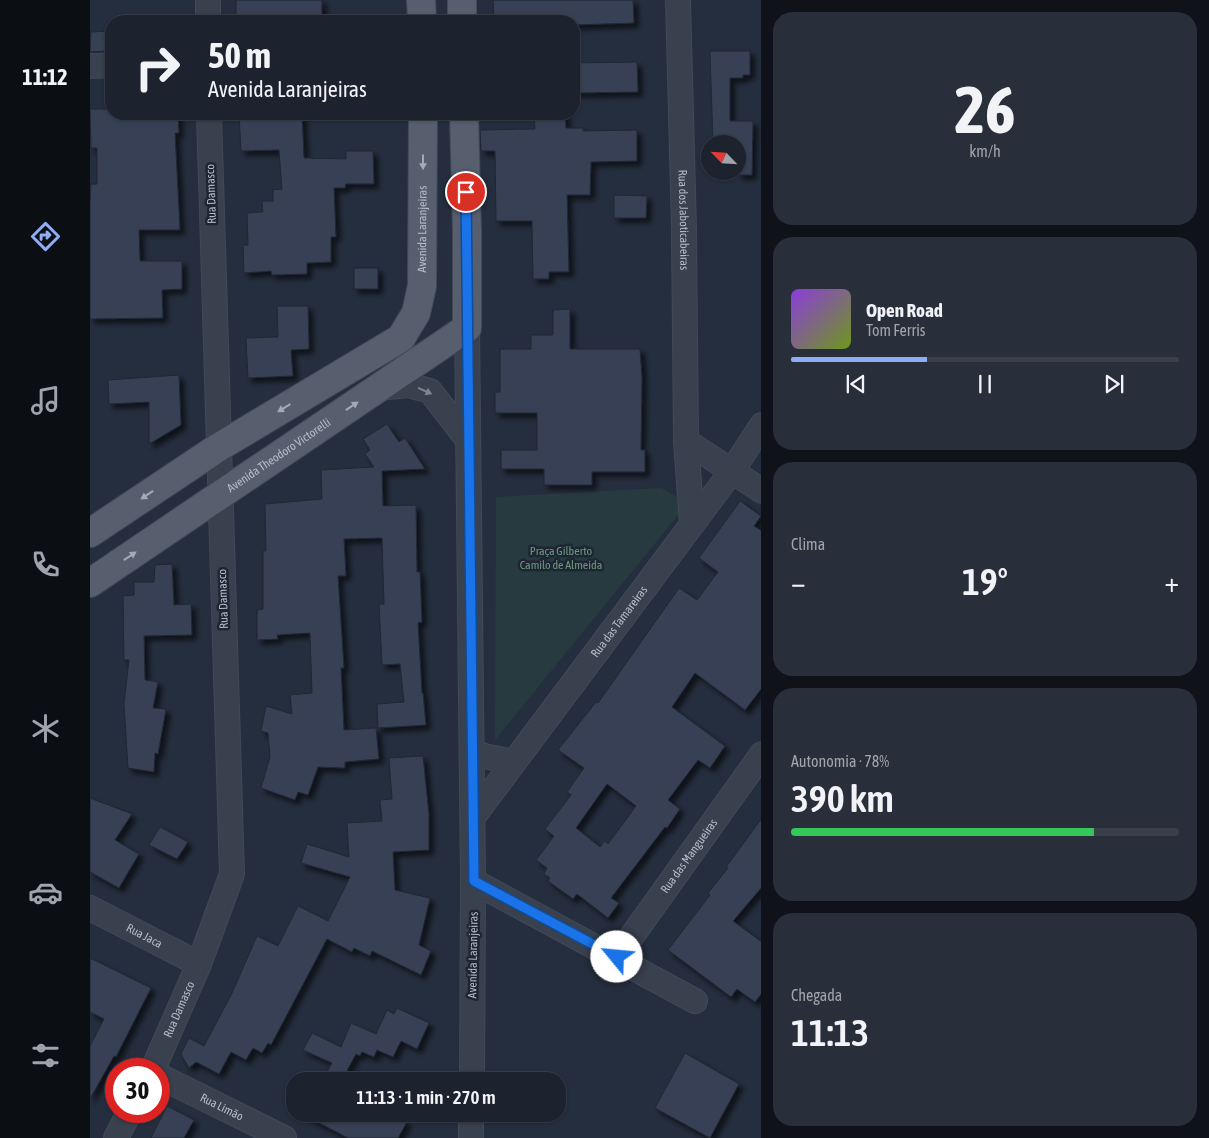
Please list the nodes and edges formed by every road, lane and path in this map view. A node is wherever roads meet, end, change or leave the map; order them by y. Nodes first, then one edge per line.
1 (208, 0) edge
2 (421, 0) edge
3 (462, 0) edge
4 (678, 0) edge
5 (208, 15) edge
6 (422, 15) edge
7 (462, 15) edge
8 (105, 65) edge
9 (90, 66) edge
10 (209, 120) edge
11 (423, 120) edge
12 (464, 120) edge
13 (467, 328) junction
14 (378, 388) junction
15 (761, 428) edge
16 (468, 440) junction
17 (686, 441) junction
18 (219, 447) junction
19 (732, 471) junction
20 (761, 490) edge
21 (220, 495) junction
22 (692, 524) junction
23 (90, 533) edge
24 (90, 583) edge
25 (472, 751) junction
26 (761, 755) edge
27 (514, 762) junction
28 (473, 817) junction
29 (474, 881) junction
30 (90, 908) edge
31 (617, 957) junction
32 (199, 964) junction
33 (695, 1001) dead end
34 (158, 1058) edge
35 (472, 1072) edge
36 (170, 1081) edge
37 (471, 1122) edge
38 (124, 1123) edge
39 (116, 1138) edge
40 (284, 1138) edge
41 (471, 1138) edge

1 - 5 street
2 - 6 main road
3 - 7 main road
4 - 17 street, Rua dos Jaboticabeiras
8 - 9 street
10 - 18 street, Rua Damasco
11 -> 18 main road, Avenida Laranjeiras
12 - 13 main road, Avenida Laranjeiras
13 - 14 main road, Avenida Theodoro Victorelli
13 - 16 street, Avenida Laranjeiras
14 -> 16 street
21 -> 14 main road, Avenida Theodoro Victorelli
15 - 19 street, Rua das Tamareiras
16 - 25 street, Avenida Laranjeiras
17 - 19 street
17 - 22 street, Rua dos Jaboticabeiras
18 - 21 street, Rua Damasco
18 -> 23 main road
19 - 20 street
19 - 22 street, Rua das Tamareiras
24 -> 21 main road, Avenida Theodoro Victorelli
21 - 32 street, Rua Damasco
22 - 27 street, Rua das Tamareiras
25 - 27 street
25 - 28 street, Avenida Laranjeiras
26 - 31 street, Rua das Mangueiras
27 - 28 street, Rua das Tamareiras
28 - 29 street, Avenida Laranjeiras
29 - 31 street
29 - 35 street, Avenida Laranjeiras
30 - 32 street, Rua Jaca
31 - 33 street
32 - 34 street, Rua Damasco
36 - 40 street, Rua Limão
37 - 41 street
38 - 39 street

